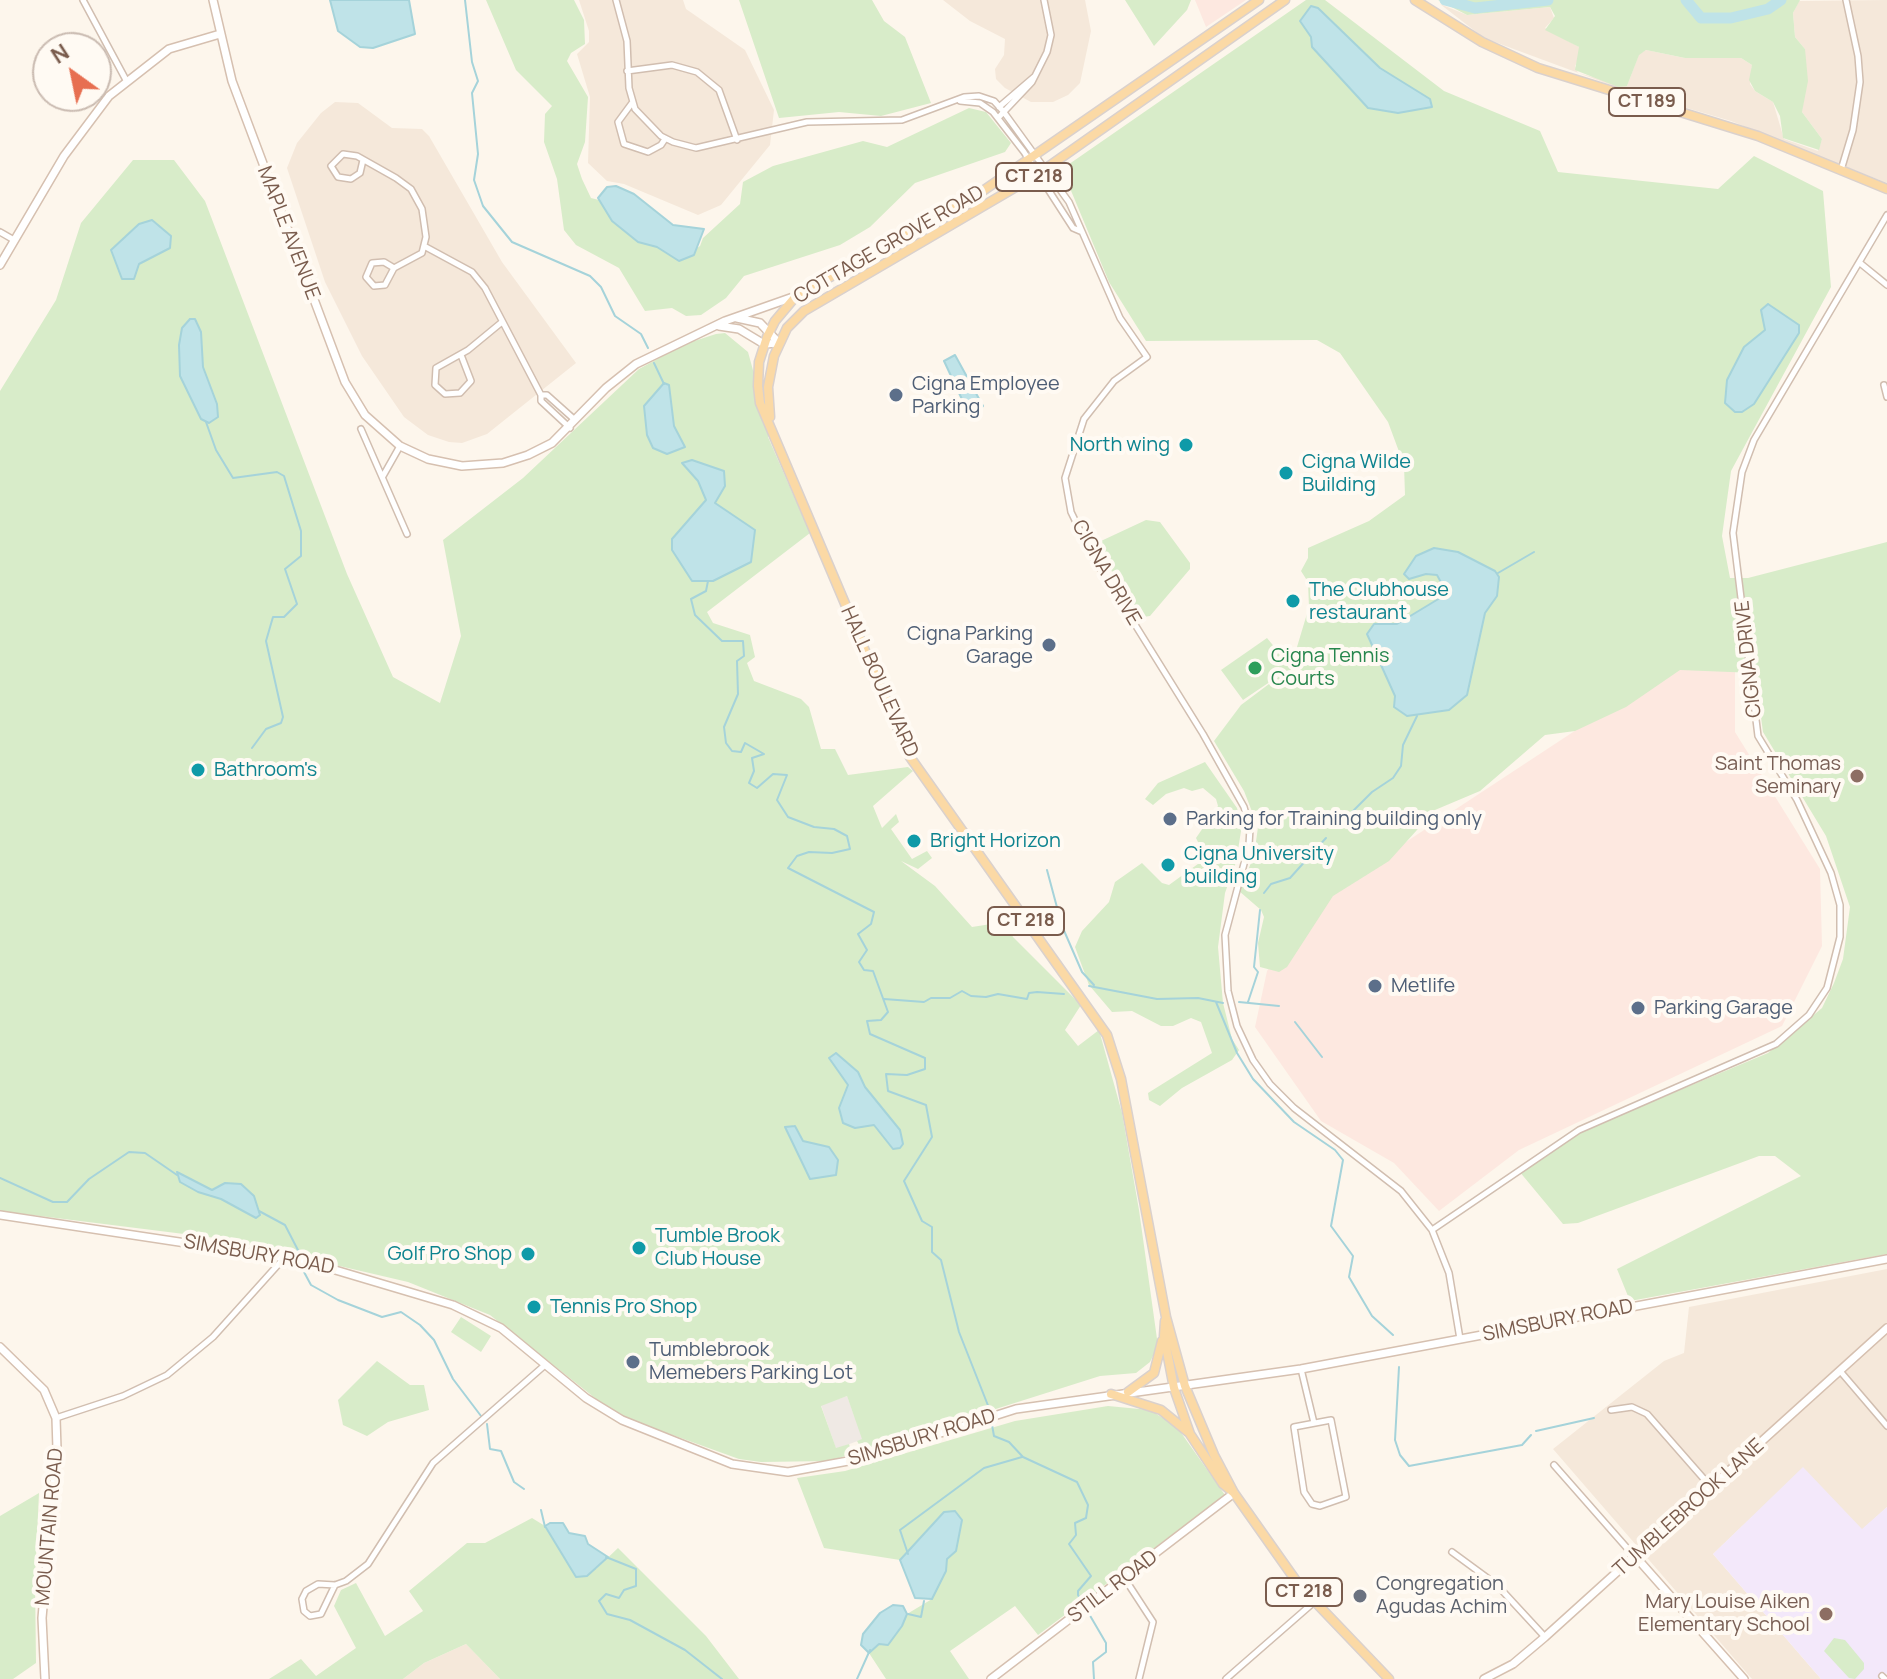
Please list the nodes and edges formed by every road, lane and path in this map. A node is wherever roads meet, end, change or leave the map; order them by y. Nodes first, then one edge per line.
1 (83, 0) edge
2 (213, 0) edge
3 (616, 0) edge
4 (1044, 0) edge
5 (1259, 0) edge
6 (1285, 0) edge
7 (1415, 0) edge
8 (1846, 0) edge
9 (1224, 25) junction
10 (220, 34) junction
11 (1227, 42) junction
12 (627, 71) junction
13 (126, 80) junction
14 (959, 101) junction
15 (633, 103) junction
16 (1002, 110) junction
17 (996, 115) junction
18 (665, 139) junction
19 (737, 140) junction
20 (363, 160) junction
21 (1038, 165) junction
22 (1841, 170) junction
23 (1887, 189) edge
24 (1887, 215) edge
25 (1080, 231) junction
26 (0, 232) edge
27 (14, 240) junction
28 (424, 246) junction
29 (1860, 263) junction
30 (0, 265) edge
31 (394, 268) junction
32 (1887, 285) edge
33 (796, 296) junction
34 (734, 318) junction
35 (502, 322) junction
36 (719, 326) junction
37 (767, 337) junction
38 (779, 343) junction
39 (461, 355) junction
40 (1884, 385) dead end
41 (541, 395) junction
42 (1887, 397) edge
43 (576, 421) junction
44 (771, 425) junction
45 (570, 428) junction
46 (361, 429) dead end
47 (400, 446) junction
48 (382, 477) junction
49 (407, 534) dead end
50 (0, 1215) edge
51 (1432, 1230) junction
52 (285, 1257) junction
53 (1887, 1259) edge
54 (1166, 1317) junction
55 (1887, 1328) edge
56 (1164, 1336) junction
57 (1460, 1339) junction
58 (0, 1347) edge
59 (546, 1364) junction
60 (1301, 1369) junction
61 (1840, 1371) junction
62 (1185, 1386) junction
63 (1174, 1388) junction
64 (1128, 1392) junction
65 (1111, 1394) junction
66 (1611, 1410) dead end
67 (56, 1418) junction
68 (1314, 1423) junction
69 (1887, 1426) edge
70 (1190, 1434) junction
71 (1554, 1465) dead end
72 (1711, 1488) junction
73 (1234, 1493) junction
74 (1452, 1552) dead end
75 (1635, 1556) junction
76 (1125, 1579) junction
77 (335, 1585) junction
78 (1313, 1603) junction
79 (1545, 1637) junction
80 (45, 1679) edge
81 (991, 1679) edge
82 (1139, 1679) edge
83 (1226, 1679) edge
84 (1389, 1679) edge
85 (1484, 1679) edge
86 (1744, 1679) edge

1 - 13 street
2 - 10 street, MAPLE AVENUE
3 - 12 street
4 - 16 street
5 - 9 main road, COTTAGE GROVE ROAD / CT 218
6 - 11 main road, COTTAGE GROVE ROAD / CT 218
7 - 22 main road, CT 189
8 - 22 street
9 - 11 main road
9 - 21 main road, COTTAGE GROVE ROAD / CT 218
10 - 13 street
10 - 47 street, MAPLE AVENUE
11 - 21 main road, COTTAGE GROVE ROAD / CT 218
12 - 15 street
12 - 19 street
13 - 27 street
14 - 16 street
14 - 17 street
14 - 19 street
15 - 18 street
15 - 18 street
16 - 17 street
16 - 21 street
17 - 21 street
18 - 19 street
20 - 20 street
20 - 28 street
21 - 25 street, CIGNA DRIVE
21 - 25 street, CIGNA DRIVE
21 - 33 main road, COTTAGE GROVE ROAD / CT 218
21 - 38 main road, COTTAGE GROVE ROAD / CT 218
22 - 23 main road, CT 189
24 - 29 street, CIGNA DRIVE
25 - 51 street, CIGNA DRIVE
26 - 27 street
27 - 30 street
28 - 31 street
28 - 35 street
29 - 32 street
29 - 51 street, CIGNA DRIVE
31 - 31 street
33 - 34 street, MAPLE AVENUE
33 - 37 main road, COTTAGE GROVE ROAD / CT 218
34 - 36 street, MAPLE AVENUE
34 - 37 street
35 - 39 street
35 - 41 street
36 - 37 street
36 - 43 street, MAPLE AVENUE
37 - 38 street
37 - 38 street
37 - 44 main road, HALL BOULEVARD / CT 218
38 - 44 main road, HALL BOULEVARD / CT 218
39 - 39 street
40 - 42 street
41 - 43 street
41 - 45 street
43 - 45 street, MAPLE AVENUE
44 - 54 main road, HALL BOULEVARD / CT 218
45 - 47 street, MAPLE AVENUE
46 - 48 street
47 - 48 street
48 - 49 street
50 - 52 street, SIMSBURY ROAD
51 - 57 street, CIGNA DRIVE
52 - 59 street, SIMSBURY ROAD
52 - 67 street
53 - 57 street, SIMSBURY ROAD
54 - 56 main road, HALL BOULEVARD / CT 218
54 - 62 main road, HALL BOULEVARD / CT 218
55 - 61 street, TUMBLEBROOK LANE
56 - 63 main road, HALL BOULEVARD / CT 218
56 - 64 main road
57 - 60 street, SIMSBURY ROAD
58 - 67 street, MOUNTAIN ROAD
59 - 65 street, SIMSBURY ROAD
59 - 77 street
60 - 62 street, SIMSBURY ROAD
60 - 68 street
61 - 69 street
61 - 72 street, TUMBLEBROOK LANE
62 - 63 street, SIMSBURY ROAD
62 - 73 main road, CT 218
63 - 64 street, SIMSBURY ROAD
63 - 70 main road, CT 218
64 - 65 street, SIMSBURY ROAD
65 - 70 main road
66 - 72 street
67 - 80 street, MOUNTAIN ROAD
68 - 68 street
70 - 73 main road, CT 218
71 - 75 street
72 - 75 street, TUMBLEBROOK LANE
73 - 76 street, STILL ROAD
73 - 78 main road, CT 218
74 - 79 street
75 - 79 street, TUMBLEBROOK LANE
75 - 86 street
76 - 81 street, STILL ROAD
76 - 82 street
77 - 77 street
78 - 83 street
78 - 84 main road, CT 218
79 - 85 street, TUMBLEBROOK LANE

